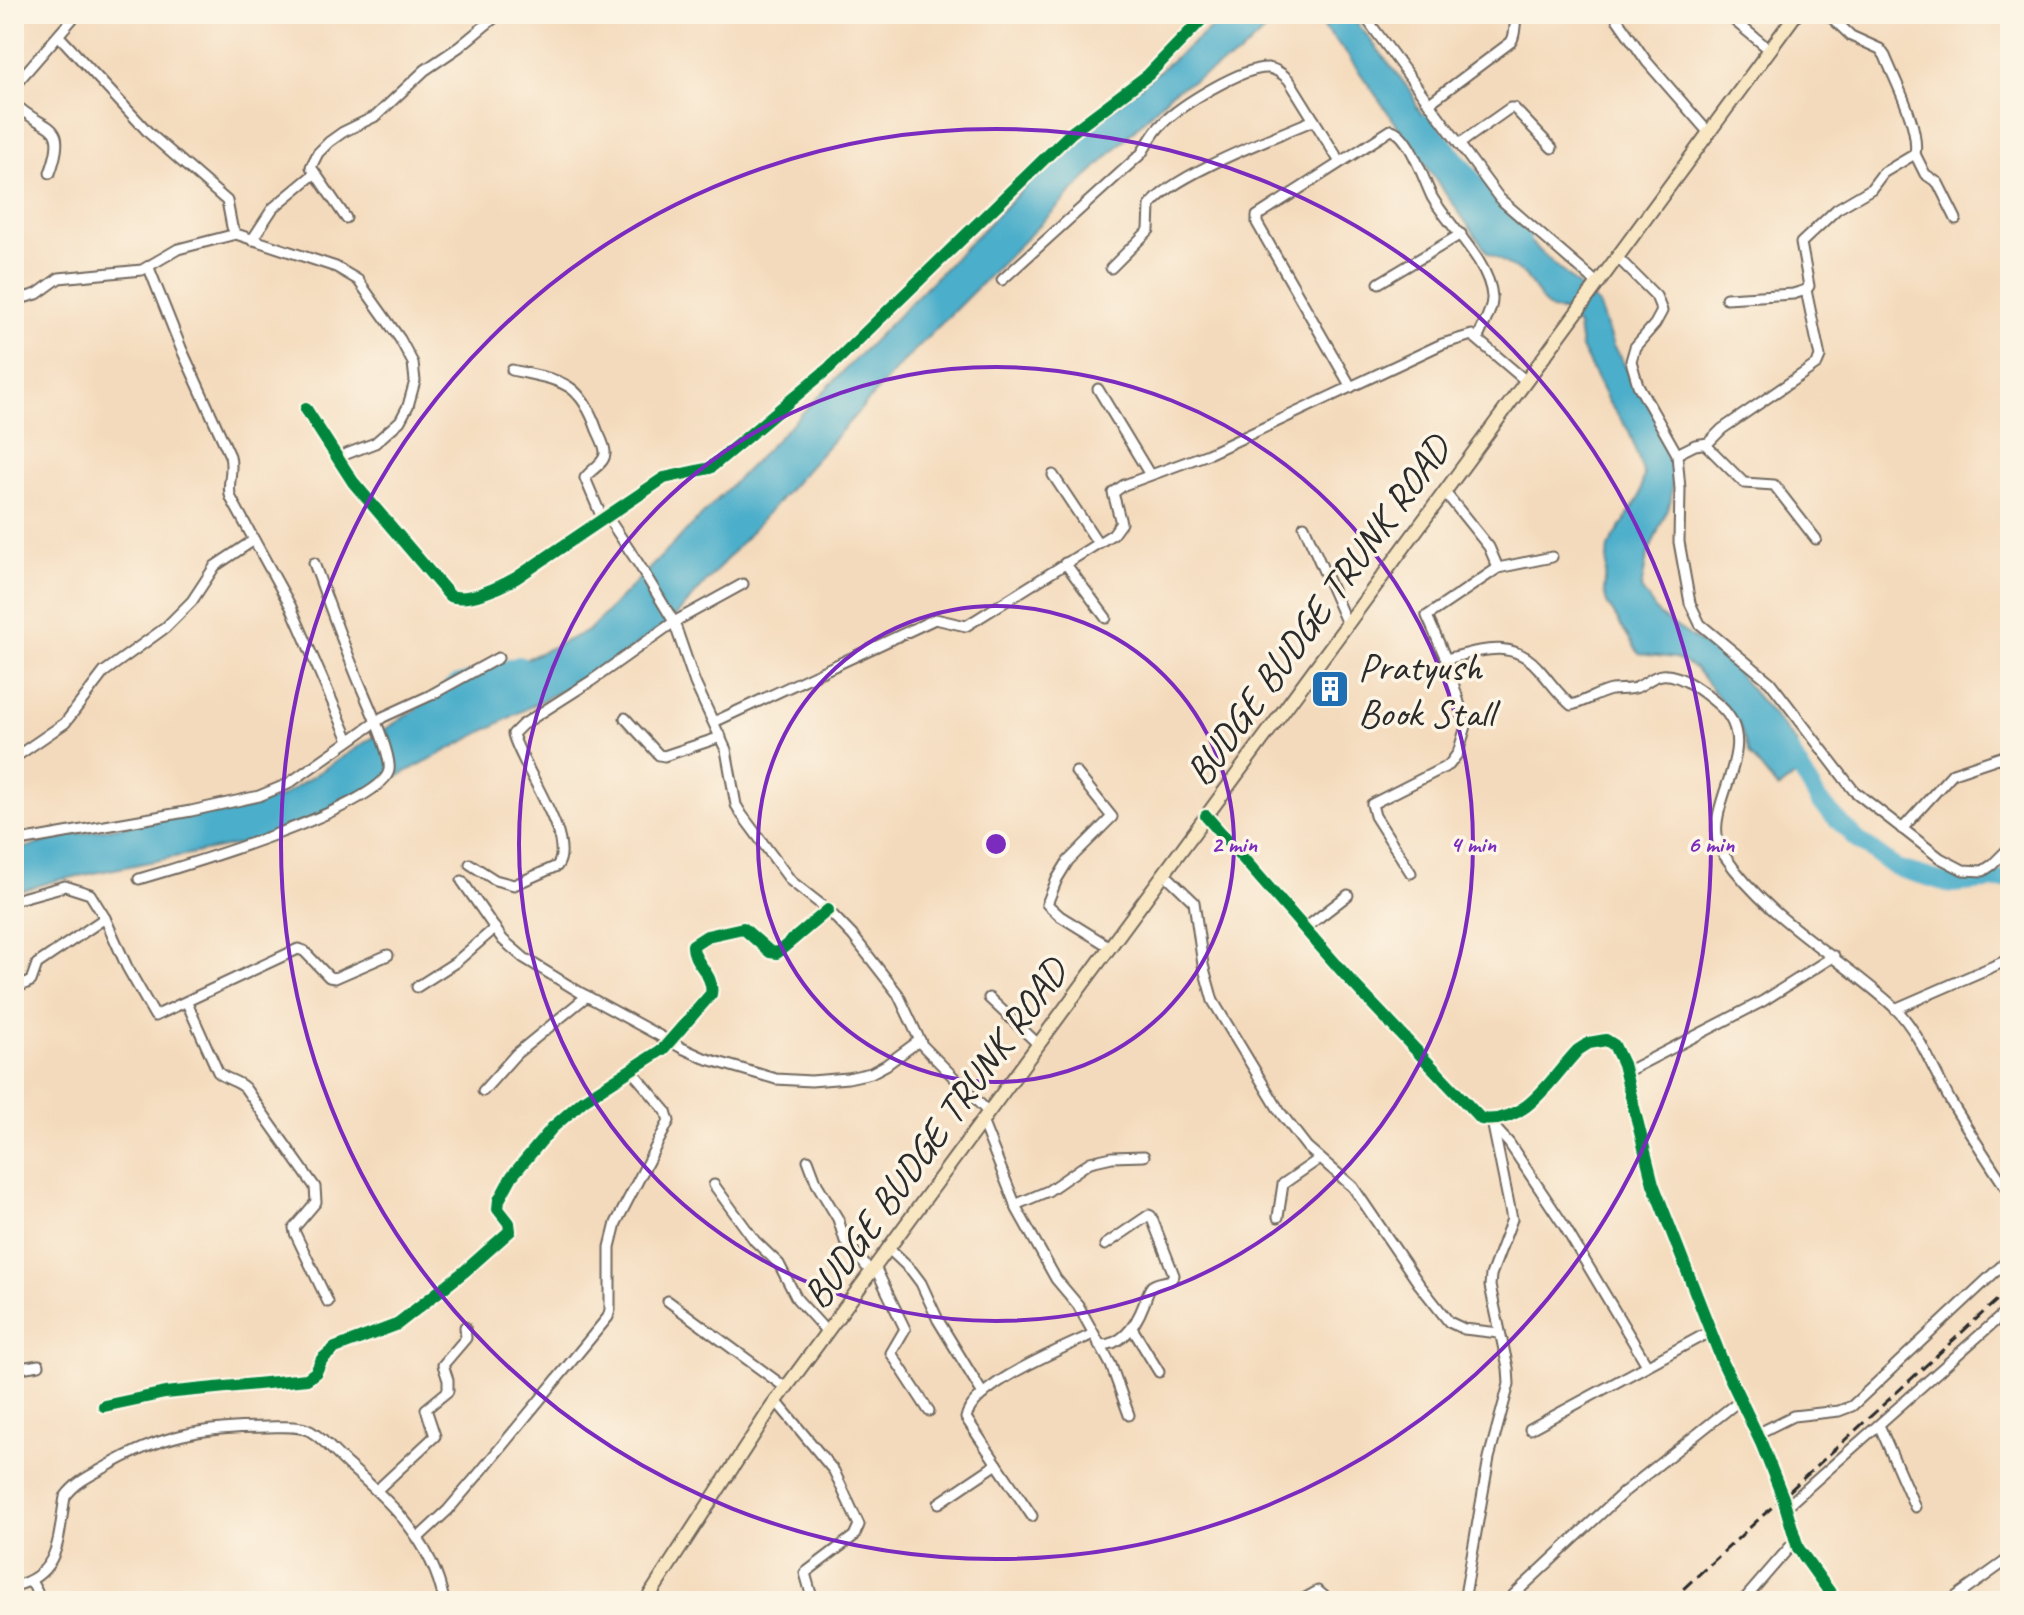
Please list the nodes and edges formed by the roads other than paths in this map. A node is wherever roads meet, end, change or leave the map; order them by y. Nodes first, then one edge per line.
1 (499, 14) edge
2 (1207, 14) edge
3 (1363, 14) edge
4 (1518, 14) edge
5 (1796, 14) edge
6 (1828, 14) edge
7 (74, 17) dead end
8 (1617, 19) dead end
9 (1740, 25) dead end
10 (59, 36) junction
11 (1765, 46) junction
12 (14, 86) edge
13 (1431, 102) junction
14 (14, 103) edge
15 (1314, 120) junction
16 (1709, 133) junction
17 (1459, 144) junction
18 (1552, 148) dead end
19 (1915, 154) junction
20 (1340, 162) junction
21 (50, 173) dead end
22 (314, 174) junction
23 (346, 218) dead end
24 (1956, 219) dead end
25 (236, 234) junction
26 (1461, 234) junction
27 (252, 240) junction
28 (1617, 257) junction
29 (149, 268) junction
30 (1111, 268) dead end
31 (1002, 280) dead end
32 (1379, 283) dead end
33 (1594, 288) junction
34 (1806, 290) junction
35 (14, 291) edge
36 (1726, 298) dead end
37 (1478, 338) junction
38 (512, 370) dead end
39 (1526, 381) junction
40 (1351, 387) junction
41 (1098, 389) dead end
42 (306, 409) dead end
43 (1705, 444) junction
44 (1677, 454) junction
45 (336, 458) junction
46 (1053, 475) dead end
47 (1150, 475) junction
48 (1444, 491) junction
49 (604, 517) junction
50 (1304, 526) dead end
51 (1816, 539) dead end
52 (254, 540) junction
53 (1098, 543) junction
54 (1552, 557) dead end
55 (314, 563) dead end
56 (1065, 563) junction
57 (1498, 568) junction
58 (743, 584) dead end
59 (1106, 618) dead end
60 (672, 619) junction
61 (1347, 624) junction
62 (498, 658) dead end
63 (1446, 659) junction
64 (625, 718) dead end
65 (714, 722) junction
66 (377, 725) junction
67 (721, 737) junction
68 (349, 740) junction
69 (2010, 754) edge
70 (14, 758) edge
71 (1076, 772) dead end
72 (1206, 816) junction
73 (1902, 829) junction
74 (14, 842) edge
75 (2010, 847) edge
76 (470, 864) dead end
77 (1164, 873) junction
78 (1411, 873) dead end
79 (139, 879) dead end
80 (462, 881) dead end
81 (1348, 895) dead end
82 (14, 900) edge
83 (828, 910) junction
84 (105, 918) junction
85 (495, 928) junction
86 (1304, 929) junction
87 (1110, 947) junction
88 (388, 955) dead end
89 (1834, 956) junction
90 (2010, 959) edge
91 (417, 987) dead end
92 (14, 989) edge
93 (587, 996) junction
94 (989, 998) dead end
95 (187, 1003) junction
96 (1895, 1009) junction
97 (920, 1040) junction
98 (670, 1042) junction
99 (1038, 1044) junction
100 (631, 1070) junction
101 (1624, 1073) junction
102 (483, 1091) dead end
103 (985, 1117) junction
104 (1493, 1124) junction
105 (1144, 1156) dead end
106 (1319, 1159) junction
107 (808, 1160) dead end
108 (714, 1185) dead end
109 (2010, 1194) edge
110 (1015, 1205) junction
111 (1278, 1217) dead end
112 (1105, 1245) dead end
113 (888, 1248) junction
114 (2010, 1258) edge
115 (873, 1270) junction
116 (668, 1301) dead end
117 (328, 1302) dead end
118 (2010, 1308) edge
119 (465, 1327) dead end
120 (1132, 1328) junction
121 (1711, 1331) junction
122 (827, 1332) junction
123 (1499, 1333) junction
124 (1093, 1334) junction
125 (1099, 1345) junction
126 (39, 1365) dead end
127 (1647, 1365) junction
128 (14, 1369) edge
129 (1159, 1372) dead end
130 (786, 1388) junction
131 (983, 1394) junction
132 (1740, 1400) junction
133 (776, 1401) junction
134 (104, 1406) dead end
135 (929, 1411) dead end
136 (1129, 1415) dead end
137 (1879, 1425) junction
138 (1530, 1429) dead end
139 (1757, 1434) junction
140 (997, 1464) junction
141 (377, 1490) junction
142 (939, 1503) dead end
143 (1786, 1507) junction
144 (1915, 1507) dead end
145 (1032, 1516) dead end
146 (419, 1537) junction
147 (1795, 1541) junction
148 (2010, 1558) edge
149 (31, 1581) junction
150 (14, 1586) edge
151 (42, 1601) edge
152 (444, 1601) edge
153 (646, 1601) edge
154 (813, 1601) edge
155 (1300, 1601) edge
156 (1330, 1601) edge
157 (1464, 1601) edge
158 (1507, 1601) edge
159 (1743, 1601) edge
160 (1836, 1601) edge
161 (1950, 1601) edge

1 - 22 street
2 - 49 street
3 - 13 street
4 - 13 street
5 - 11 main road, BUDGE BUDGE TRUNK ROAD
6 - 19 street
7 - 10 street
8 - 16 street
9 - 11 street
10 - 12 street
10 - 25 street
11 - 16 main road, BUDGE BUDGE TRUNK ROAD
13 - 17 street
14 - 21 street
15 - 20 street
15 - 30 street
15 - 31 street
16 - 28 main road, BUDGE BUDGE TRUNK ROAD
17 - 18 street
17 - 33 street
19 - 24 street
19 - 34 street
20 - 26 street
20 - 40 street
22 - 23 street
22 - 27 street
25 - 27 street
25 - 29 street
26 - 32 street
26 - 37 street
27 - 45 street
28 - 33 main road, BUDGE BUDGE TRUNK ROAD
28 - 44 street
29 - 35 street
29 - 52 street
33 - 39 main road, BUDGE BUDGE TRUNK ROAD
34 - 36 street
34 - 43 street
37 - 39 street
37 - 40 street
38 - 49 street
39 - 48 main road, BUDGE BUDGE TRUNK ROAD
40 - 47 street
41 - 47 street
42 - 45 street
43 - 44 street
43 - 51 street
44 - 73 street
45 - 49 street
46 - 53 street
47 - 53 street
48 - 57 street
48 - 61 main road, BUDGE BUDGE TRUNK ROAD
49 - 60 street
50 - 61 street
52 - 68 street
52 - 70 street
53 - 56 street
54 - 57 street
55 - 66 street
56 - 59 street
56 - 65 street
57 - 63 street
58 - 60 street
60 - 65 street
60 - 76 street
61 - 72 main road, BUDGE BUDGE TRUNK ROAD
62 - 66 street
63 - 78 street
63 - 89 street
64 - 67 street
65 - 67 street
66 - 68 street
66 - 79 street
67 - 83 street
68 - 74 street
69 - 73 street
71 - 87 street
72 - 77 main road, BUDGE BUDGE TRUNK ROAD
72 - 86 street
73 - 75 street
77 - 87 main road, BUDGE BUDGE TRUNK ROAD
77 - 106 street
80 - 85 street
81 - 86 street
82 - 84 street
83 - 97 street
83 - 98 street
84 - 92 street
84 - 95 street
85 - 91 street
85 - 93 street
86 - 104 street
87 - 99 main road, BUDGE BUDGE TRUNK ROAD
88 - 95 street
89 - 96 street
89 - 101 street
90 - 96 street
93 - 98 street
93 - 102 street
94 - 99 street
95 - 117 street
96 - 109 street
97 - 98 street
97 - 103 street
98 - 100 street
99 - 103 main road, BUDGE BUDGE TRUNK ROAD
100 - 134 street
100 - 146 street
101 - 104 street
101 - 121 street
103 - 110 street
103 - 113 main road, BUDGE BUDGE TRUNK ROAD
104 - 123 street
104 - 127 street
105 - 110 street
106 - 111 street
106 - 123 street
107 - 115 street
108 - 122 street
110 - 124 street
112 - 120 street
113 - 115 main road, BUDGE BUDGE TRUNK ROAD
113 - 131 street
114 - 139 street
115 - 122 main road, BUDGE BUDGE TRUNK ROAD
115 - 135 street
116 - 130 street
118 - 137 street
119 - 141 street
120 - 125 street
120 - 129 street
121 - 127 street
121 - 132 street
122 - 130 main road, BUDGE BUDGE TRUNK ROAD
123 - 157 street
124 - 125 street
124 - 131 street
125 - 136 street
126 - 128 street
127 - 138 street
130 - 133 main road, BUDGE BUDGE TRUNK ROAD
131 - 140 street
132 - 139 street
132 - 158 street
133 - 153 main road, BUDGE BUDGE TRUNK ROAD
133 - 154 street
137 - 143 street
137 - 144 street
139 - 143 street
140 - 142 street
140 - 145 street
141 - 146 street
141 - 149 street
143 - 147 street
146 - 152 street
147 - 159 street
147 - 160 street
148 - 161 street
149 - 150 street
149 - 151 street
155 - 156 street

